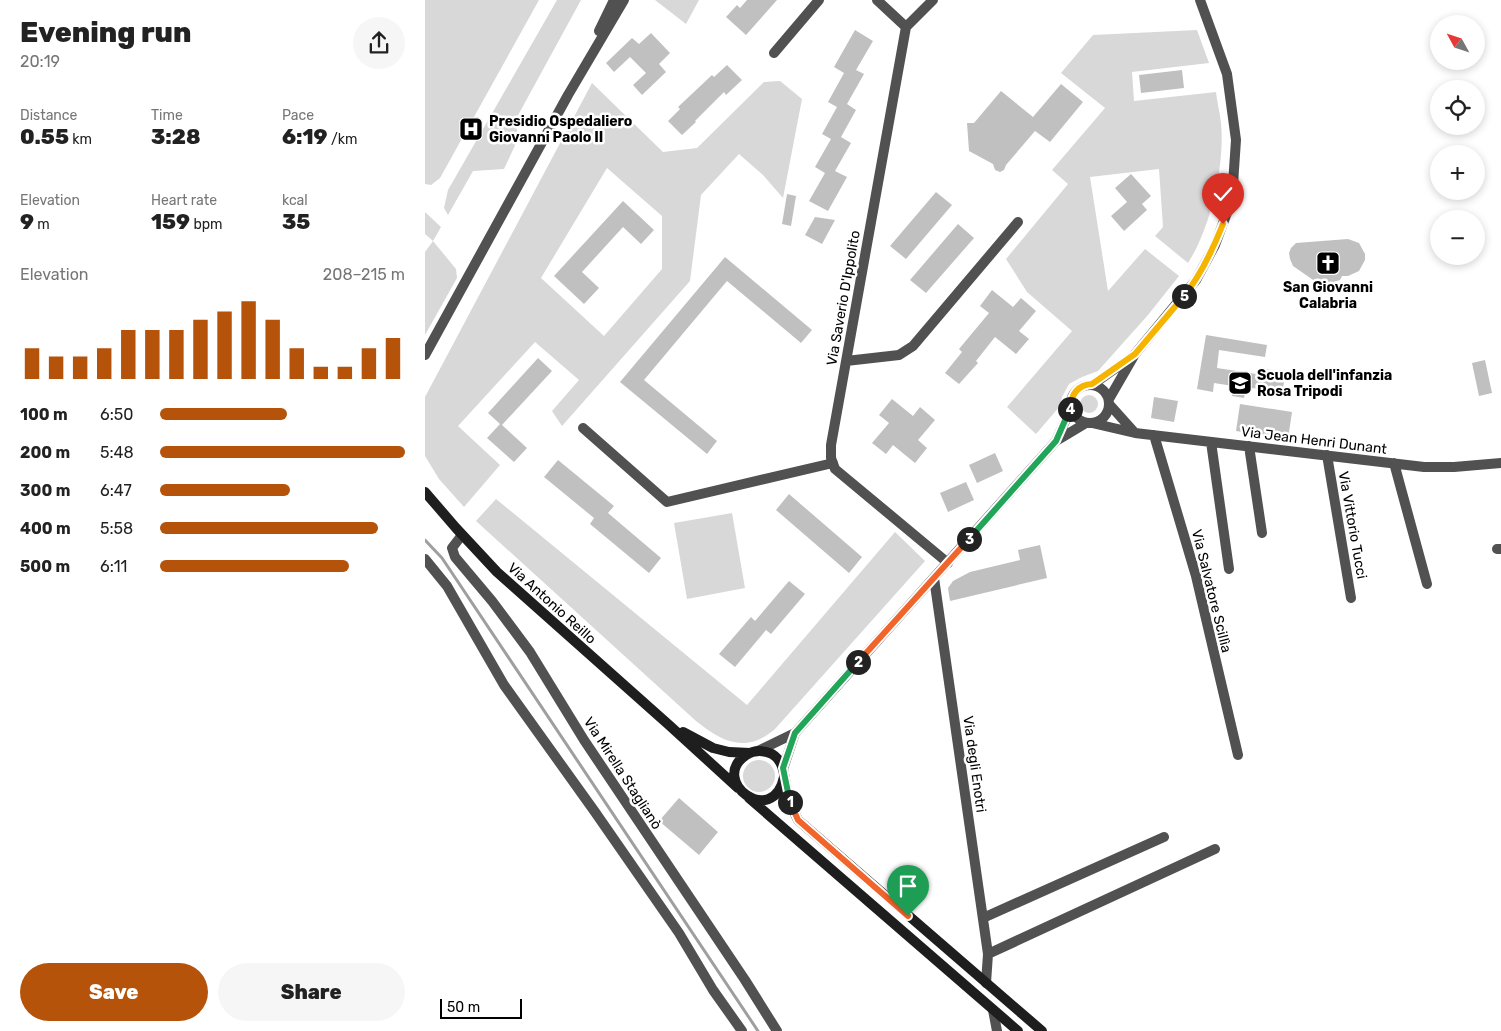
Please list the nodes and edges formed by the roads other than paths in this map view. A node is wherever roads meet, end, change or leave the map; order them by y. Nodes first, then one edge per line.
1 (614, 0) edge
2 (624, 0) edge
3 (819, 0) edge
4 (877, 0) edge
5 (933, 0) edge
6 (1200, 0) edge
7 (906, 27) junction
8 (774, 53) dead end
9 (568, 95) junction
10 (1018, 222) dead end
11 (1135, 354) junction
12 (425, 355) edge
13 (846, 361) junction
14 (1092, 384) junction
15 (1109, 401) junction
16 (1071, 408) junction
17 (1089, 423) junction
18 (583, 428) dead end
19 (1135, 433) junction
20 (1155, 435) junction
21 (1056, 441) junction
22 (1211, 442) junction
23 (1249, 446) junction
24 (1327, 455) junction
25 (1501, 458) edge
26 (1501, 462) edge
27 (833, 463) junction
28 (1394, 463) junction
29 (1489, 465) junction
30 (425, 492) edge
31 (1262, 533) dead end
32 (462, 535) junction
33 (425, 560) edge
34 (948, 563) junction
35 (1229, 569) dead end
36 (934, 578) junction
37 (1427, 584) dead end
38 (1351, 598) dead end
39 (669, 724) junction
40 (795, 733) junction
41 (754, 752) junction
42 (1238, 755) dead end
43 (784, 773) junction
44 (738, 788) junction
45 (748, 797) junction
46 (1164, 837) dead end
47 (1215, 849) dead end
48 (983, 918) junction
49 (988, 954) junction
50 (986, 983) junction
51 (993, 1010) junction
52 (742, 1031) edge
53 (777, 1031) edge
54 (997, 1031) edge
55 (1018, 1031) edge
56 (1042, 1031) edge

1 - 9 street
2 - 9 street
3 - 8 street
4 - 7 street
5 - 7 street
6 - 11 street
7 - 13 street, Via Saverio D'Ippolito
9 - 12 street
10 - 13 street
11 - 14 street
11 - 15 street
13 - 27 street, Via Saverio D'Ippolito
14 - 15 street
14 - 16 street
15 - 17 street
15 - 19 street
16 - 17 street
16 - 21 street
17 - 19 street, Via Jean Henri Dunant
17 - 21 street
18 - 27 street
19 - 20 street, Via Jean Henri Dunant
20 - 22 street, Via Jean Henri Dunant
20 - 42 street, Via Salvatore Scillìa
21 - 34 street
22 - 23 street, Via Jean Henri Dunant
22 - 35 street
23 - 24 street, Via Jean Henri Dunant
23 - 31 street
24 - 28 street, Via Jean Henri Dunant
24 - 38 street, Via Vittorio Tucci
25 - 29 street, Via Jean Henri Dunant
26 - 29 street, Via Jean Henri Dunant
27 - 34 street
28 - 29 street, Via Jean Henri Dunant
28 - 37 street
30 - 32 main road, Via Antonio Reillo
32 - 39 main road, Via Antonio Reillo
32 - 53 street, Via Mirella Staglianò
33 - 52 street
34 - 36 street
36 - 40 street
36 - 48 street, Via degli Enotri
39 - 41 main road, Via Antonio Reillo
39 - 44 main road, Via Antonio Reillo
40 - 41 street
40 - 43 street
41 - 43 main road
41 - 44 main road
43 - 45 main road
43 - 50 main road
44 - 45 main road
45 - 51 main road
46 - 48 street
47 - 49 street
48 - 49 street, Via degli Enotri
49 - 50 street, Via degli Enotri
50 - 56 main road
51 - 54 street
51 - 55 main road

